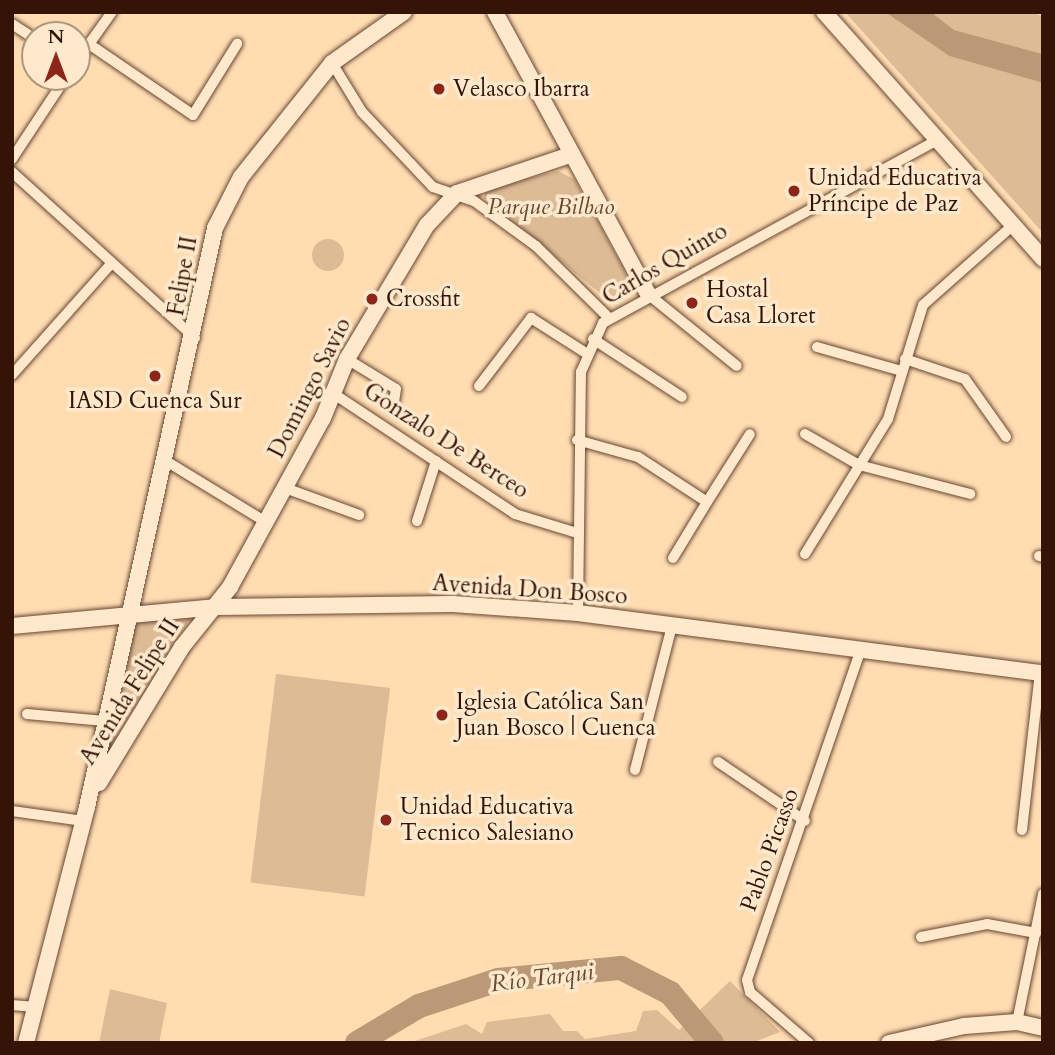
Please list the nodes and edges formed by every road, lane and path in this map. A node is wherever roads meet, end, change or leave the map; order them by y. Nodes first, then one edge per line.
1 (112, 12) edge
2 (404, 12) edge
3 (495, 12) edge
4 (824, 12) edge
5 (91, 41) edge
6 (237, 44) dead end
7 (91, 45) edge
8 (332, 63) junction
9 (57, 91) edge
10 (934, 142) junction
11 (570, 155) junction
12 (12, 159) edge
13 (12, 173) edge
14 (457, 193) junction
15 (1011, 227) junction
16 (1043, 259) edge
17 (111, 264) junction
18 (648, 294) junction
19 (609, 318) junction
20 (195, 338) junction
21 (593, 339) junction
22 (817, 347) dead end
23 (586, 353) junction
24 (348, 359) junction
25 (905, 359) junction
26 (737, 366) dead end
27 (902, 371) junction
28 (12, 375) edge
29 (479, 386) dead end
30 (334, 394) junction
31 (682, 397) dead end
32 (393, 408) dead end
33 (750, 434) dead end
34 (805, 434) dead end
35 (1006, 437) dead end
36 (577, 440) junction
37 (166, 461) junction
38 (436, 461) junction
39 (859, 465) junction
40 (285, 488) junction
41 (970, 494) dead end
42 (707, 502) junction
43 (359, 515) dead end
44 (417, 521) dead end
45 (266, 522) junction
46 (577, 533) junction
47 (805, 554) dead end
48 (673, 558) dead end
49 (217, 607) junction
50 (578, 613) junction
51 (128, 615) junction
52 (12, 626) edge
53 (672, 626) junction
54 (861, 649) junction
55 (1041, 673) edge
56 (27, 715) dead end
57 (105, 722) junction
58 (718, 762) dead end
59 (635, 770) dead end
60 (12, 811) edge
61 (85, 814) junction
62 (805, 821) junction
63 (1022, 830) dead end
64 (1043, 894) edge
65 (1036, 933) junction
66 (921, 937) dead end
67 (12, 1005) edge
68 (35, 1007) junction
69 (1017, 1022) junction
70 (1043, 1028) edge
71 (908, 1042) edge
72 (26, 1043) edge
73 (809, 1043) edge
74 (889, 1043) edge

1 - 5 street
2 - 8 main road, Felipe II
3 - 11 main road
4 - 10 main road
6 - 7 street
8 - 14 street
8 - 20 main road, Felipe II
9 - 12 street
10 - 15 main road
10 - 18 street, Carlos Quinto
11 - 14 main road, Domingo Savio
11 - 18 main road
13 - 17 street
14 - 19 street
14 - 24 main road, Domingo Savio
15 - 16 main road
15 - 25 street
17 - 20 street
17 - 28 street
18 - 19 street, Carlos Quinto
18 - 26 street
19 - 21 street, Carlos Quinto
20 - 37 main road, Felipe II
21 - 23 street, Carlos Quinto
21 - 31 street
22 - 27 street
23 - 29 street
23 - 36 street, Carlos Quinto
24 - 30 main road, Domingo Savio
24 - 32 street
25 - 27 street
25 - 35 street
27 - 39 street
30 - 38 street, Gonzalo De Berceo
30 - 40 main road, Domingo Savio
33 - 42 street
34 - 39 street
36 - 42 street
36 - 46 street, Carlos Quinto
37 - 45 street
37 - 51 main road, Felipe II
38 - 44 street
38 - 46 street, Gonzalo De Berceo
39 - 41 street
39 - 47 street
40 - 43 street
40 - 45 main road, Domingo Savio
42 - 48 street
45 - 49 main road, Domingo Savio
46 - 50 street, Carlos Quinto
49 - 50 main road, Avenida Don Bosco
49 - 51 main road, Avenida Don Bosco
49 - 61 main road, Avenida Felipe II
50 - 53 main road, Avenida Don Bosco
51 - 52 main road, Avenida Don Bosco
51 - 57 main road, Avenida Felipe II
53 - 54 main road, Avenida Don Bosco
53 - 59 street
54 - 55 main road, Avenida Don Bosco
54 - 62 street, Pablo Picasso
55 - 63 street
56 - 57 street
57 - 61 main road, Avenida Felipe II
58 - 62 street
60 - 61 street
61 - 68 main road, Avenida Felipe II
62 - 73 street, Pablo Picasso
64 - 65 street
65 - 66 street
65 - 69 street
67 - 68 street
68 - 72 main road, Avenida Felipe II
69 - 70 main road
69 - 71 main road
71 - 74 main road

